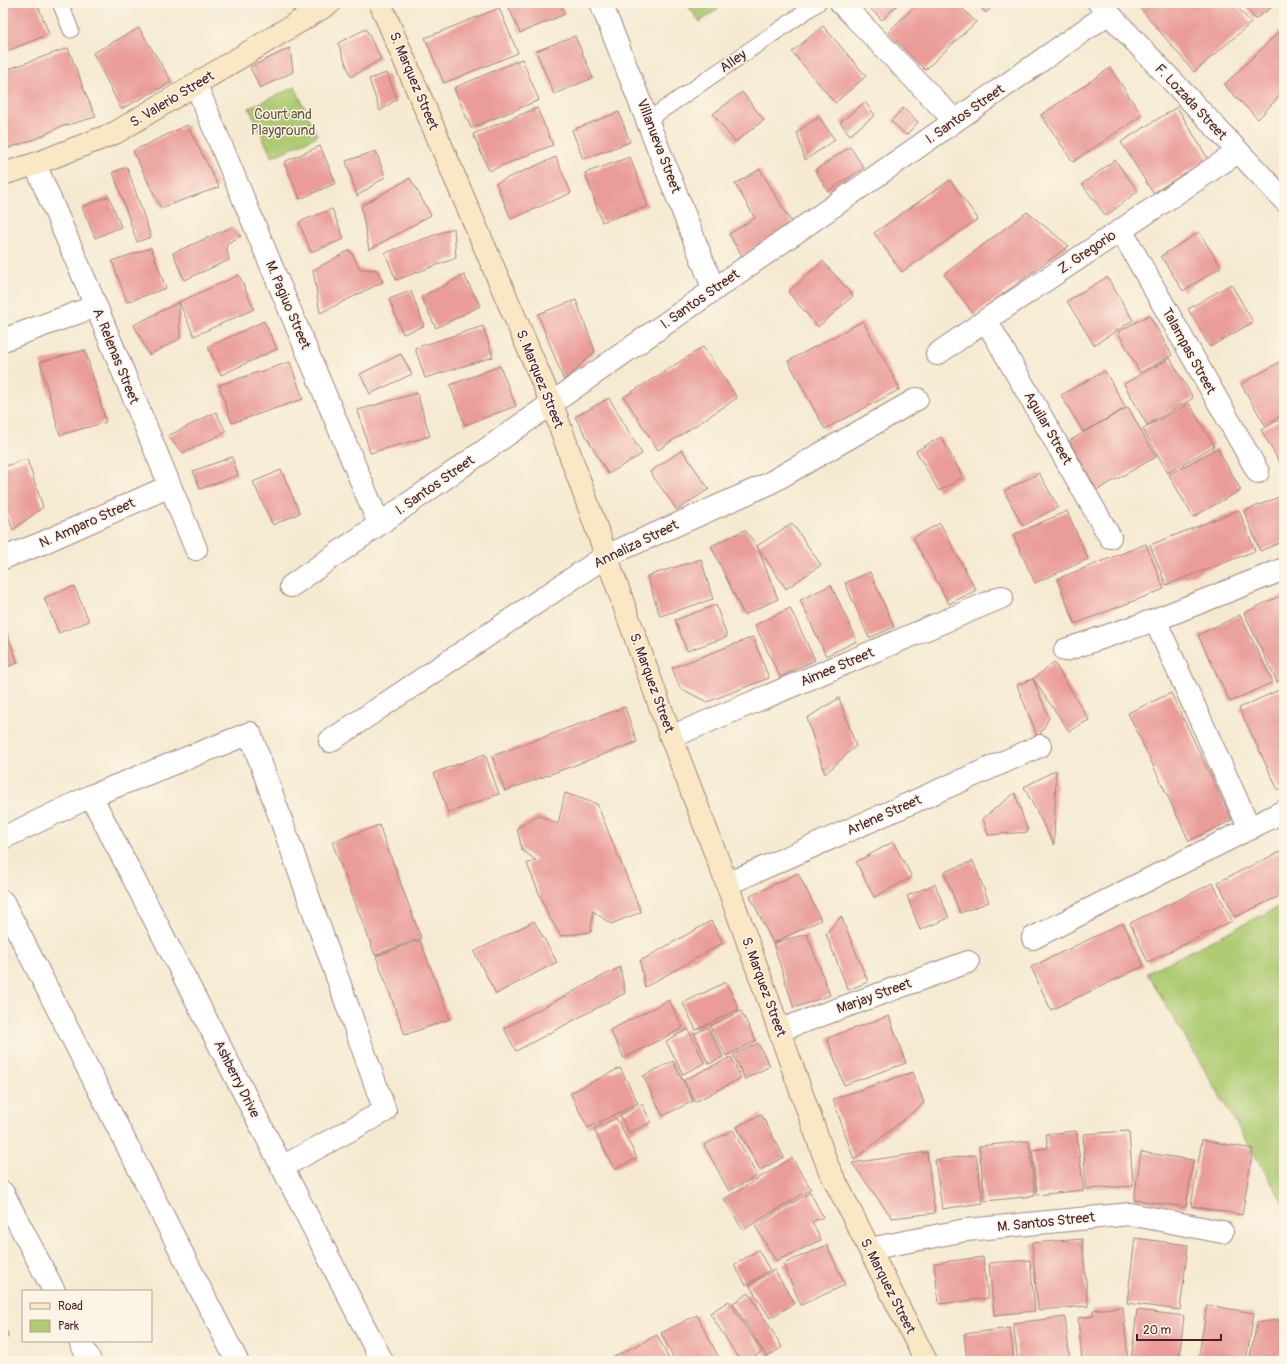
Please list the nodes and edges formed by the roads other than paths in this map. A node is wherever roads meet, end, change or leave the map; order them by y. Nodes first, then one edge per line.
1 (60, 3) edge
2 (330, 3) edge
3 (380, 3) edge
4 (601, 3) edge
5 (818, 3) edge
6 (841, 3) edge
7 (1104, 8) edge
8 (70, 30) dead end
9 (196, 85) junction
10 (648, 120) junction
11 (955, 121) junction
12 (1238, 152) junction
13 (35, 164) junction
14 (3, 174) edge
15 (1284, 200) edge
16 (1121, 230) junction
17 (714, 290) junction
18 (96, 306) junction
19 (986, 320) junction
20 (3, 340) edge
21 (937, 354) dead end
22 (917, 399) dead end
23 (552, 404) junction
24 (1258, 472) dead end
25 (170, 486) junction
26 (379, 524) junction
27 (1110, 537) dead end
28 (196, 549) dead end
29 (606, 556) junction
30 (3, 558) edge
31 (1284, 569) edge
32 (291, 586) dead end
33 (1002, 597) dead end
34 (1155, 620) junction
35 (1065, 650) dead end
36 (672, 737) junction
37 (330, 742) dead end
38 (1040, 746) dead end
39 (91, 796) junction
40 (1284, 811) edge
41 (1250, 829) junction
42 (3, 838) edge
43 (727, 884) junction
44 (3, 902) edge
45 (1033, 938) dead end
46 (968, 962) dead end
47 (780, 1030) junction
48 (282, 1167) junction
49 (3, 1193) edge
50 (1222, 1232) dead end
51 (869, 1249) junction
52 (53, 1290) edge
53 (80, 1342) edge
54 (90, 1361) edge
55 (237, 1361) edge
56 (382, 1361) edge
57 (926, 1361) edge

1 - 8 lane
2 - 9 street, S. Valerio Street
3 - 23 street, S. Marquez Street
4 - 10 street, Villanueva Street
5 - 10 lane, Alley
6 - 11 street
7 - 11 street, I. Santos Street
7 - 12 street, F. Lozada Street
9 - 13 street, S. Valerio Street
9 - 26 street, M. Pagiuo Street
10 - 17 street, Villanueva Street
11 - 17 street, I. Santos Street
12 - 15 street, F. Lozada Street
12 - 16 street, Z. Gregorio
13 - 14 street, S. Valerio Street
13 - 18 street, A. Relenas Street
16 - 19 street, Z. Gregorio
16 - 24 street, Talampas Street
17 - 23 street, I. Santos Street
18 - 20 street
18 - 25 street, A. Relenas Street
19 - 21 street, Z. Gregorio
19 - 27 street, Aguilar Street
22 - 29 street, Annaliza Street
23 - 26 street, I. Santos Street
23 - 29 street, S. Marquez Street
25 - 28 street, A. Relenas Street
25 - 30 street, N. Amparo Street
26 - 32 street, I. Santos Street
29 - 36 street, S. Marquez Street
29 - 37 street, Annaliza Street
31 - 34 street
33 - 36 street, Aimee Street
34 - 35 street
34 - 41 street
36 - 43 street, S. Marquez Street
38 - 43 street, Arlene Street
39 - 42 street
39 - 48 street, Ashberry Drive
39 - 48 street
40 - 41 street
41 - 45 street
43 - 47 street, S. Marquez Street
44 - 55 street
46 - 47 street, Marjay Street
47 - 51 street, S. Marquez Street
48 - 56 street, Ashberry Drive
49 - 52 street
50 - 51 street, M. Santos Street
51 - 57 street, S. Marquez Street
53 - 54 street

